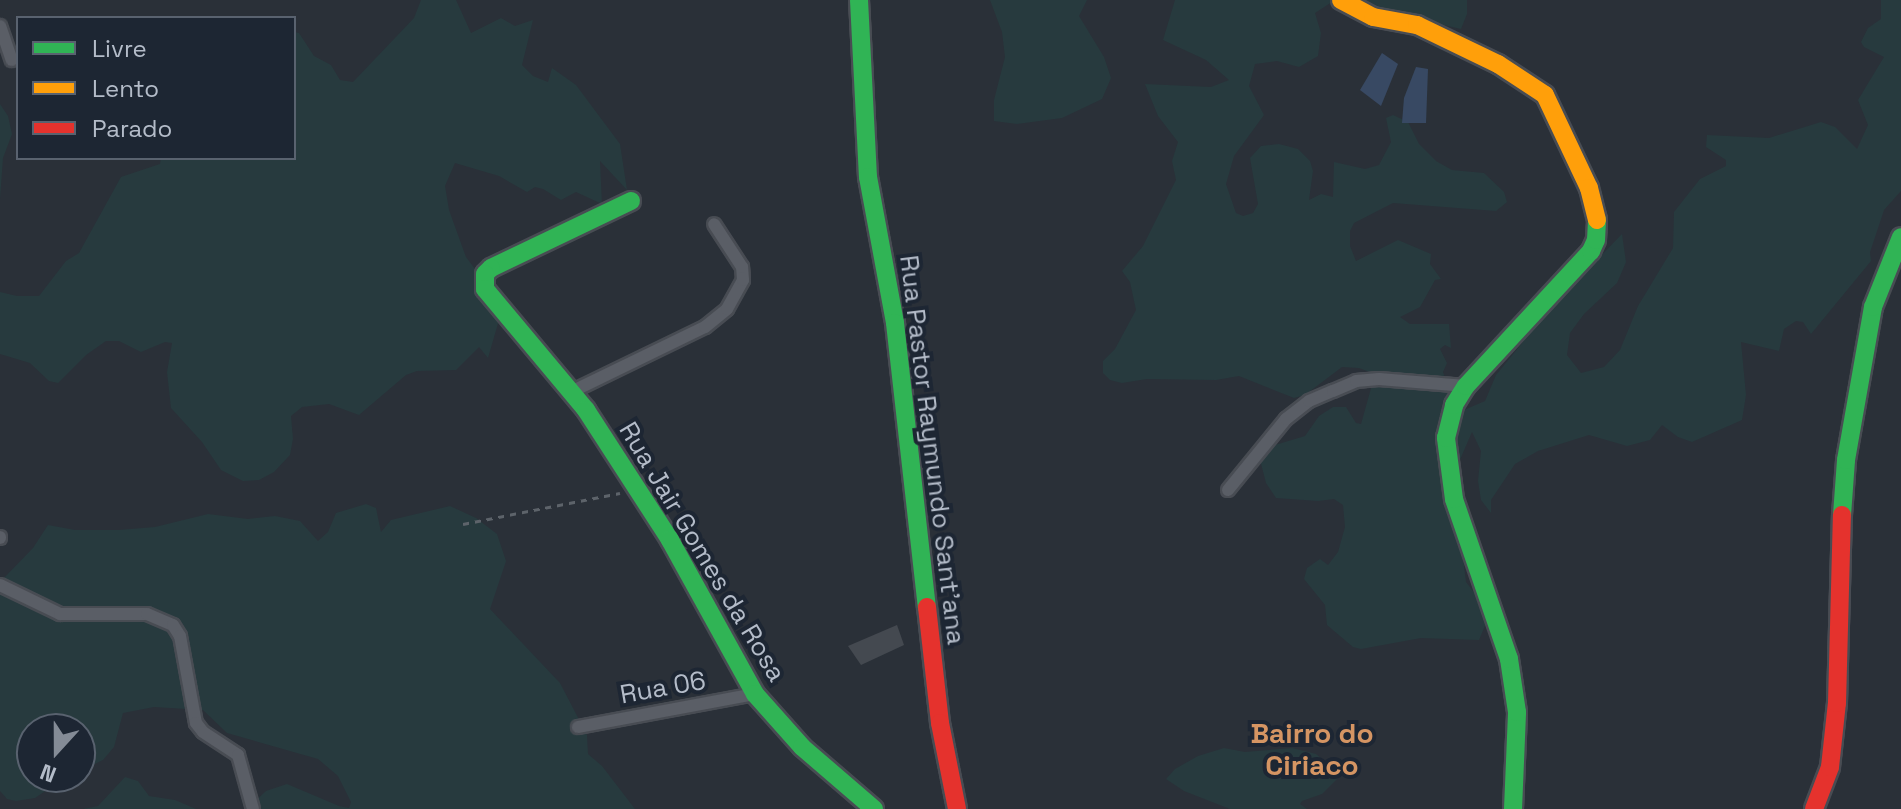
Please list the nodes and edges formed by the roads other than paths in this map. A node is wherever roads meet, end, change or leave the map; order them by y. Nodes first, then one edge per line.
1 (859, 0) edge
2 (1341, 0) edge
3 (0, 26) edge
4 (12, 60) dead end
5 (631, 201) dead end
6 (714, 224) dead end
7 (1901, 237) edge
8 (1466, 386) junction
9 (571, 392) junction
10 (1228, 490) dead end
11 (0, 585) edge
12 (755, 694) junction
13 (578, 727) dead end
14 (253, 809) edge
15 (874, 809) edge
16 (957, 809) edge
17 (1513, 809) edge
18 (1814, 809) edge

1 - 16 street, Rua Pastor Raymundo Sant’ana
2 - 8 street
3 - 4 street
5 - 9 street, Rua Jair Gomes da Rosa
6 - 9 street
7 - 18 street
8 - 10 street
8 - 17 street
9 - 12 street, Rua Jair Gomes da Rosa
11 - 14 street
12 - 13 street, Rua 06
12 - 15 street, Rua Jair Gomes da Rosa

